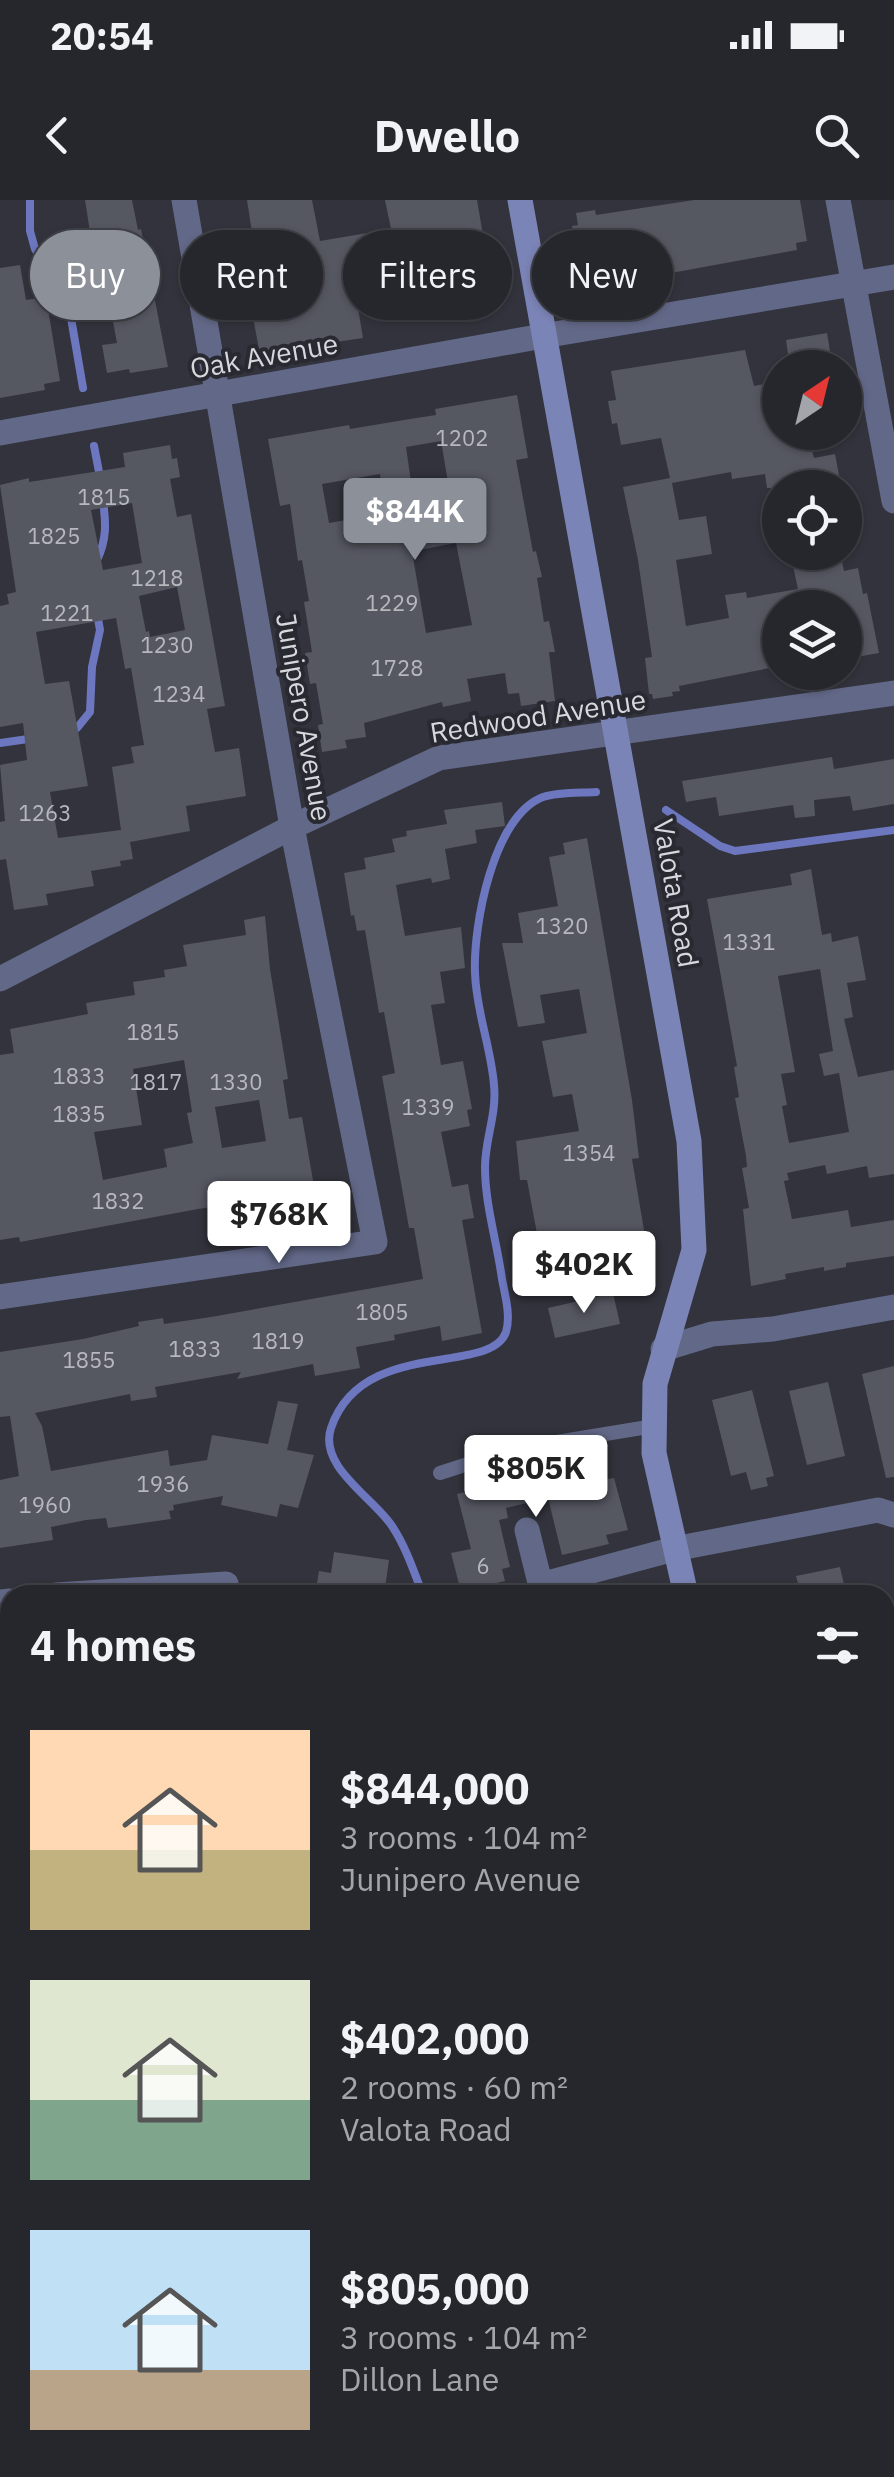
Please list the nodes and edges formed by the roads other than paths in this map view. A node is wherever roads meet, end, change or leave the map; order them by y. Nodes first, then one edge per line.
1 (184, 200) edge
2 (520, 200) edge
3 (838, 200) edge
4 (894, 277) edge
5 (852, 284) junction
6 (543, 336) junction
7 (218, 395) junction
8 (0, 433) edge
9 (894, 501) edge
10 (894, 693) edge
11 (616, 733) junction
12 (292, 827) junction
13 (0, 979) edge
14 (0, 1296) edge
15 (894, 1307) edge
16 (663, 1349) junction
17 (654, 1426) junction
18 (440, 1473) dead end
19 (894, 1515) edge
20 (527, 1530) dead end
21 (674, 1549) junction
22 (226, 1584) dead end
23 (210, 1585) edge
24 (541, 1585) edge
25 (558, 1585) edge
26 (683, 1585) edge

1 - 7 street, Junipero Avenue
2 - 6 street, Valota Road
3 - 5 street
4 - 5 street, Oak Avenue
5 - 6 street, Oak Avenue
5 - 9 street
6 - 7 street, Oak Avenue
6 - 11 street, Valota Road
7 - 8 street, Oak Avenue
7 - 12 street, Junipero Avenue
10 - 11 street, Redwood Avenue
11 - 12 street, Redwood Avenue
11 - 16 street, Valota Road
12 - 13 street, Redwood Avenue
12 - 14 street, Junipero Avenue
15 - 16 street
16 - 17 street, Valota Road
17 - 18 lane
17 - 21 street, Valota Road
19 - 21 street
20 - 24 street
21 - 25 street
21 - 26 street, Valota Road
22 - 23 street

